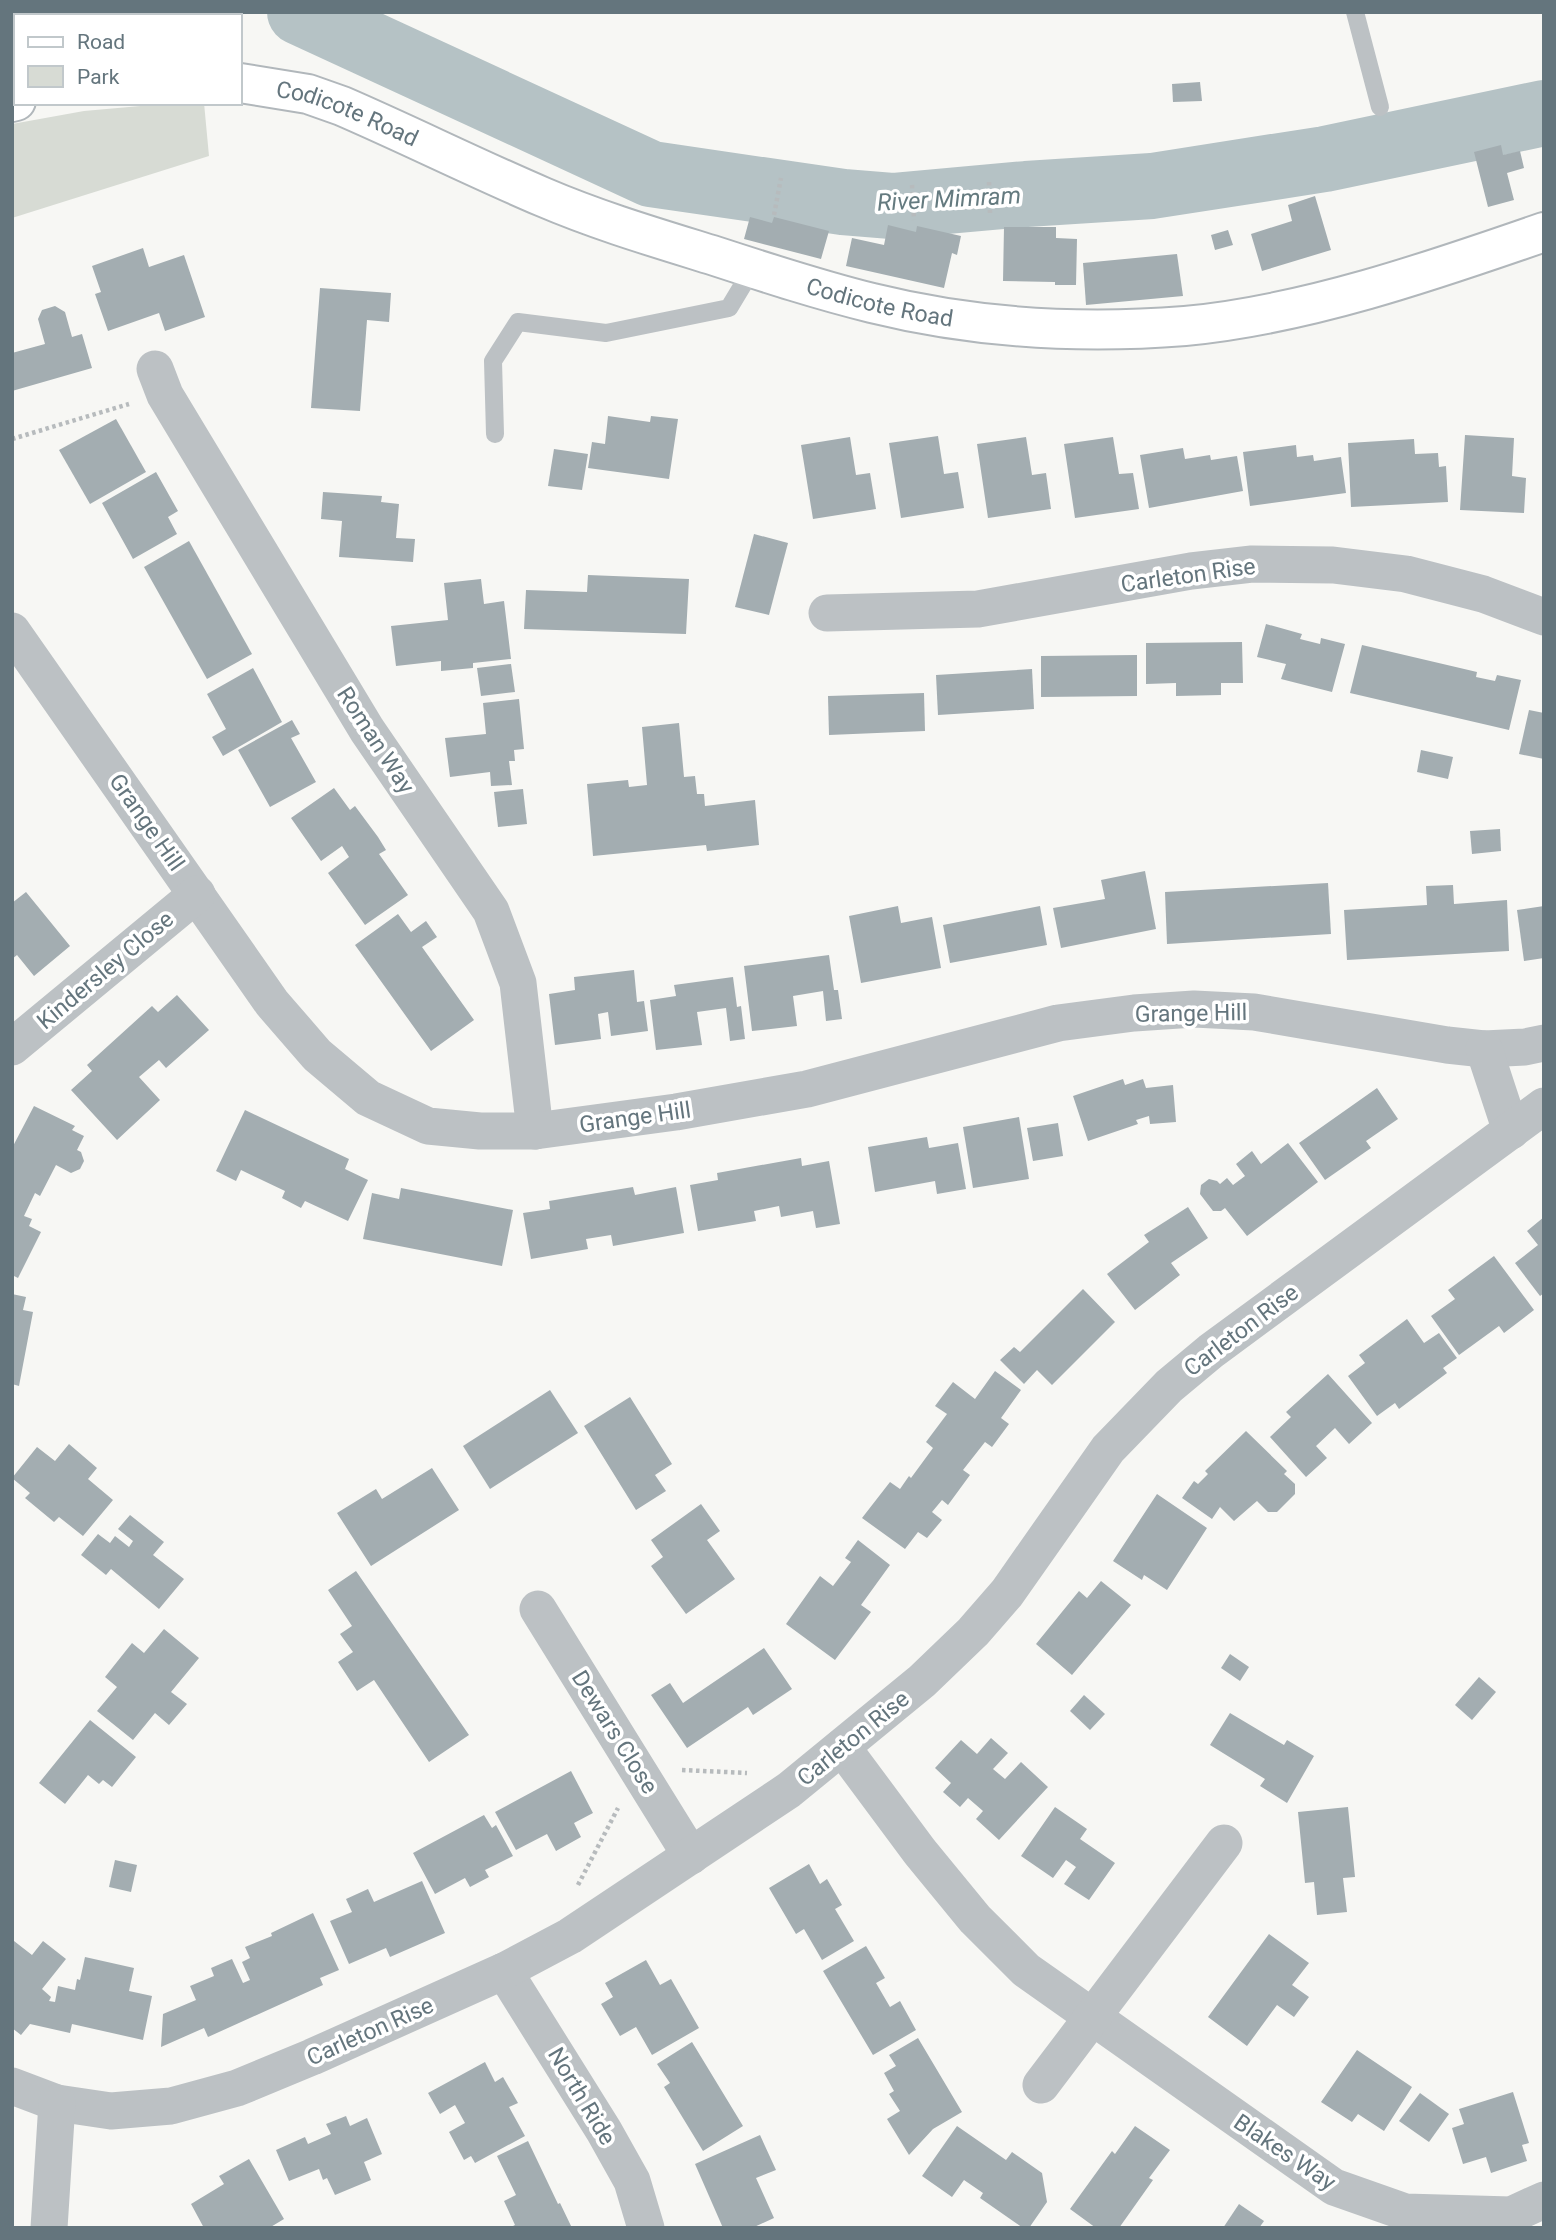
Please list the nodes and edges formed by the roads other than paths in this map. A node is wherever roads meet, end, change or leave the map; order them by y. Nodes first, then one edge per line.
1 (1355, 12) edge
2 (242, 83) edge
3 (1380, 107) dead end
4 (1544, 232) edge
5 (753, 268) junction
6 (160, 382) road end
7 (495, 434) dead end
8 (827, 613) dead end
9 (1544, 617) edge
10 (12, 631) edge
11 (197, 894) junction
12 (1544, 1043) edge
13 (12, 1047) edge
14 (1484, 1049) junction
15 (1544, 1106) edge
16 (535, 1131) junction
17 (1511, 1131) junction
18 (538, 1609) dead end
19 (842, 1747) junction
20 (1224, 1843) dead end
21 (691, 1856) junction
22 (504, 1970) junction
23 (1092, 2018) junction
24 (1041, 2085) dead end
25 (12, 2086) edge
26 (57, 2103) junction
27 (1544, 2200) edge
28 (1404, 2220) edge
29 (1511, 2222) edge
30 (49, 2228) edge
31 (646, 2228) edge

1 - 3 lane
2 - 5 main road, Codicote Road
4 - 5 main road, Codicote Road
5 - 7 lane
6 - 16 street, Roman Way
8 - 9 street, Carleton Rise
10 - 11 street, Grange Hill
11 - 13 street, Kindersley Close
11 - 16 street, Grange Hill
12 - 14 street, Grange Hill
14 - 16 street, Grange Hill
14 - 17 street
15 - 17 street, Carleton Rise
17 - 19 street, Carleton Rise
18 - 21 street, Dewars Close
19 - 21 street, Carleton Rise
19 - 23 street, Blakes Way
20 - 23 street
21 - 22 street, Carleton Rise
22 - 26 street, Carleton Rise
22 - 31 street, North Ride
23 - 24 street
23 - 28 street, Blakes Way
25 - 26 street, Carleton Rise
26 - 30 street
27 - 29 street, Blakes Way
28 - 29 street, Blakes Way

